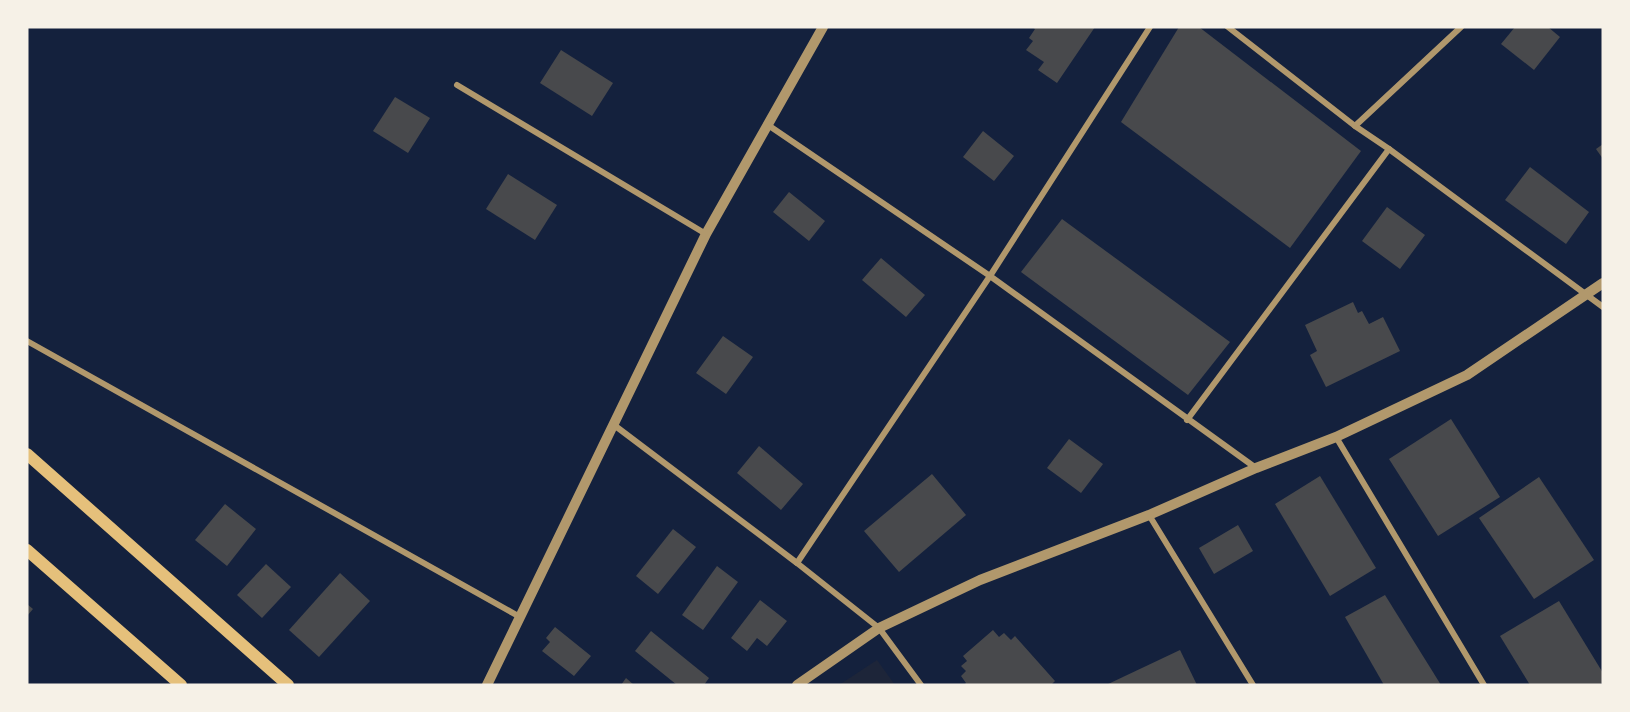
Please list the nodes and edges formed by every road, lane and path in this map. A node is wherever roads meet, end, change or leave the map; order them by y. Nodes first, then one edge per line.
1 (823, 27) edge
2 (1150, 27) edge
3 (1228, 27) edge
4 (1461, 27) edge
5 (457, 85) dead end
6 (767, 124) junction
7 (1354, 126) junction
8 (1389, 149) junction
9 (706, 234) junction
10 (990, 276) junction
11 (1603, 283) edge
12 (1588, 295) junction
13 (1603, 307) edge
14 (27, 341) edge
15 (1187, 420) junction
16 (614, 425) junction
17 (1336, 436) junction
18 (27, 454) edge
19 (1256, 468) junction
20 (1149, 514) junction
21 (27, 550) edge
22 (797, 563) junction
23 (520, 617) junction
24 (879, 628) junction
25 (181, 685) edge
26 (288, 685) edge
27 (487, 685) edge
28 (797, 685) edge
29 (921, 685) edge
30 (1253, 685) edge
31 (1484, 685) edge

1 - 6 street
2 - 10 street
3 - 7 street
4 - 7 street
5 - 9 street
6 - 9 street
6 - 10 street
7 - 8 street
8 - 12 street
8 - 15 street
9 - 16 street
10 - 15 street
10 - 22 street
11 - 12 street
12 - 13 street
12 - 17 street
14 - 23 street
15 - 19 street
16 - 22 street
16 - 23 street
17 - 19 street
17 - 31 street
18 - 26 main road
19 - 20 street
20 - 24 street
20 - 30 street
21 - 25 main road
22 - 24 street
23 - 27 street
24 - 28 street
24 - 29 street

